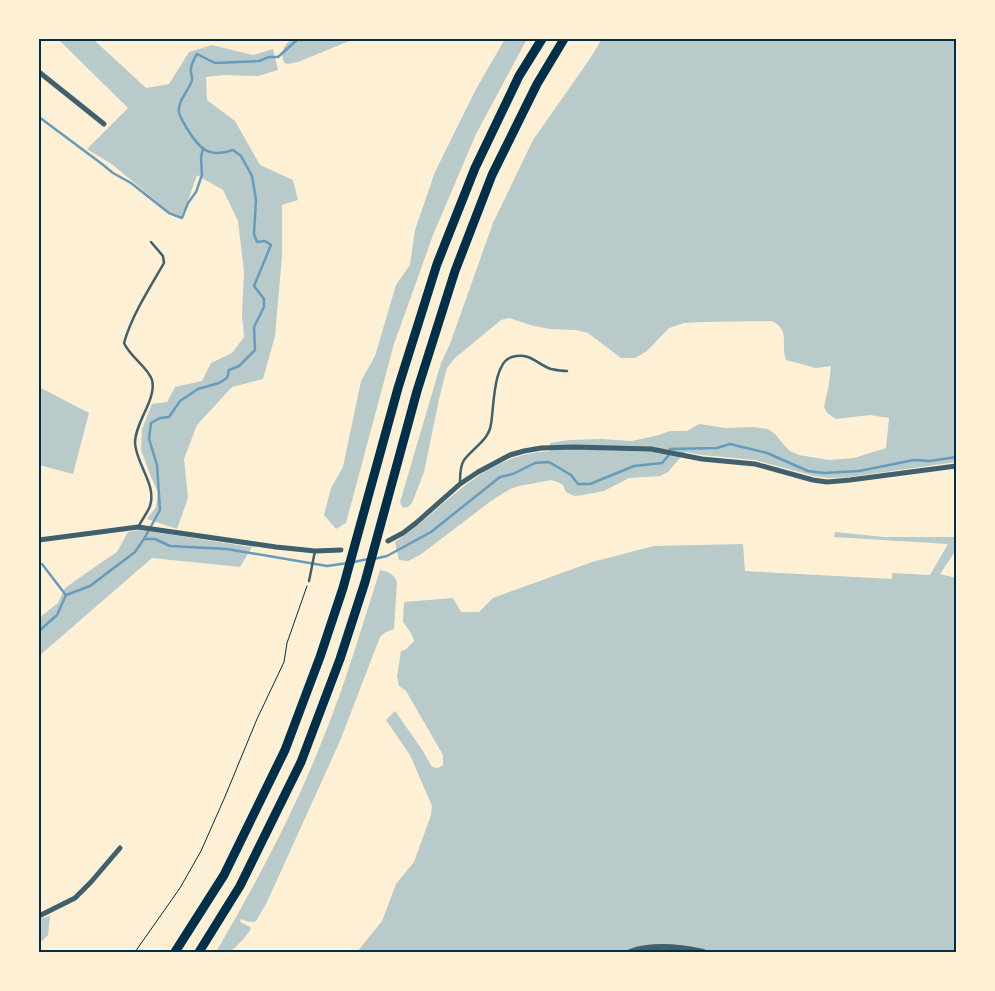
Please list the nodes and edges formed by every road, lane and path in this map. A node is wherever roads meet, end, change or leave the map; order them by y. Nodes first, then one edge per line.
1 (542, 39) edge
2 (564, 39) edge
3 (39, 72) edge
4 (104, 124) dead end
5 (151, 242) dead end
6 (566, 371) dead end
7 (956, 466) edge
8 (460, 484) junction
9 (138, 527) junction
10 (39, 540) edge
11 (388, 541) dead end
12 (341, 550) dead end
13 (315, 553) junction
14 (309, 581) joint
15 (120, 848) dead end
16 (40, 915) edge
17 (135, 952) edge
18 (175, 952) edge
19 (199, 952) edge
20 (630, 952) edge
21 (703, 952) edge

1 - 18 highway
2 - 19 highway
3 - 4 street
5 - 9 lane
6 - 8 lane
7 - 8 street
8 - 11 street
9 - 10 street
9 - 13 street
12 - 13 street
13 - 14 lane
14 - 17 path
15 - 16 street
20 - 21 street

